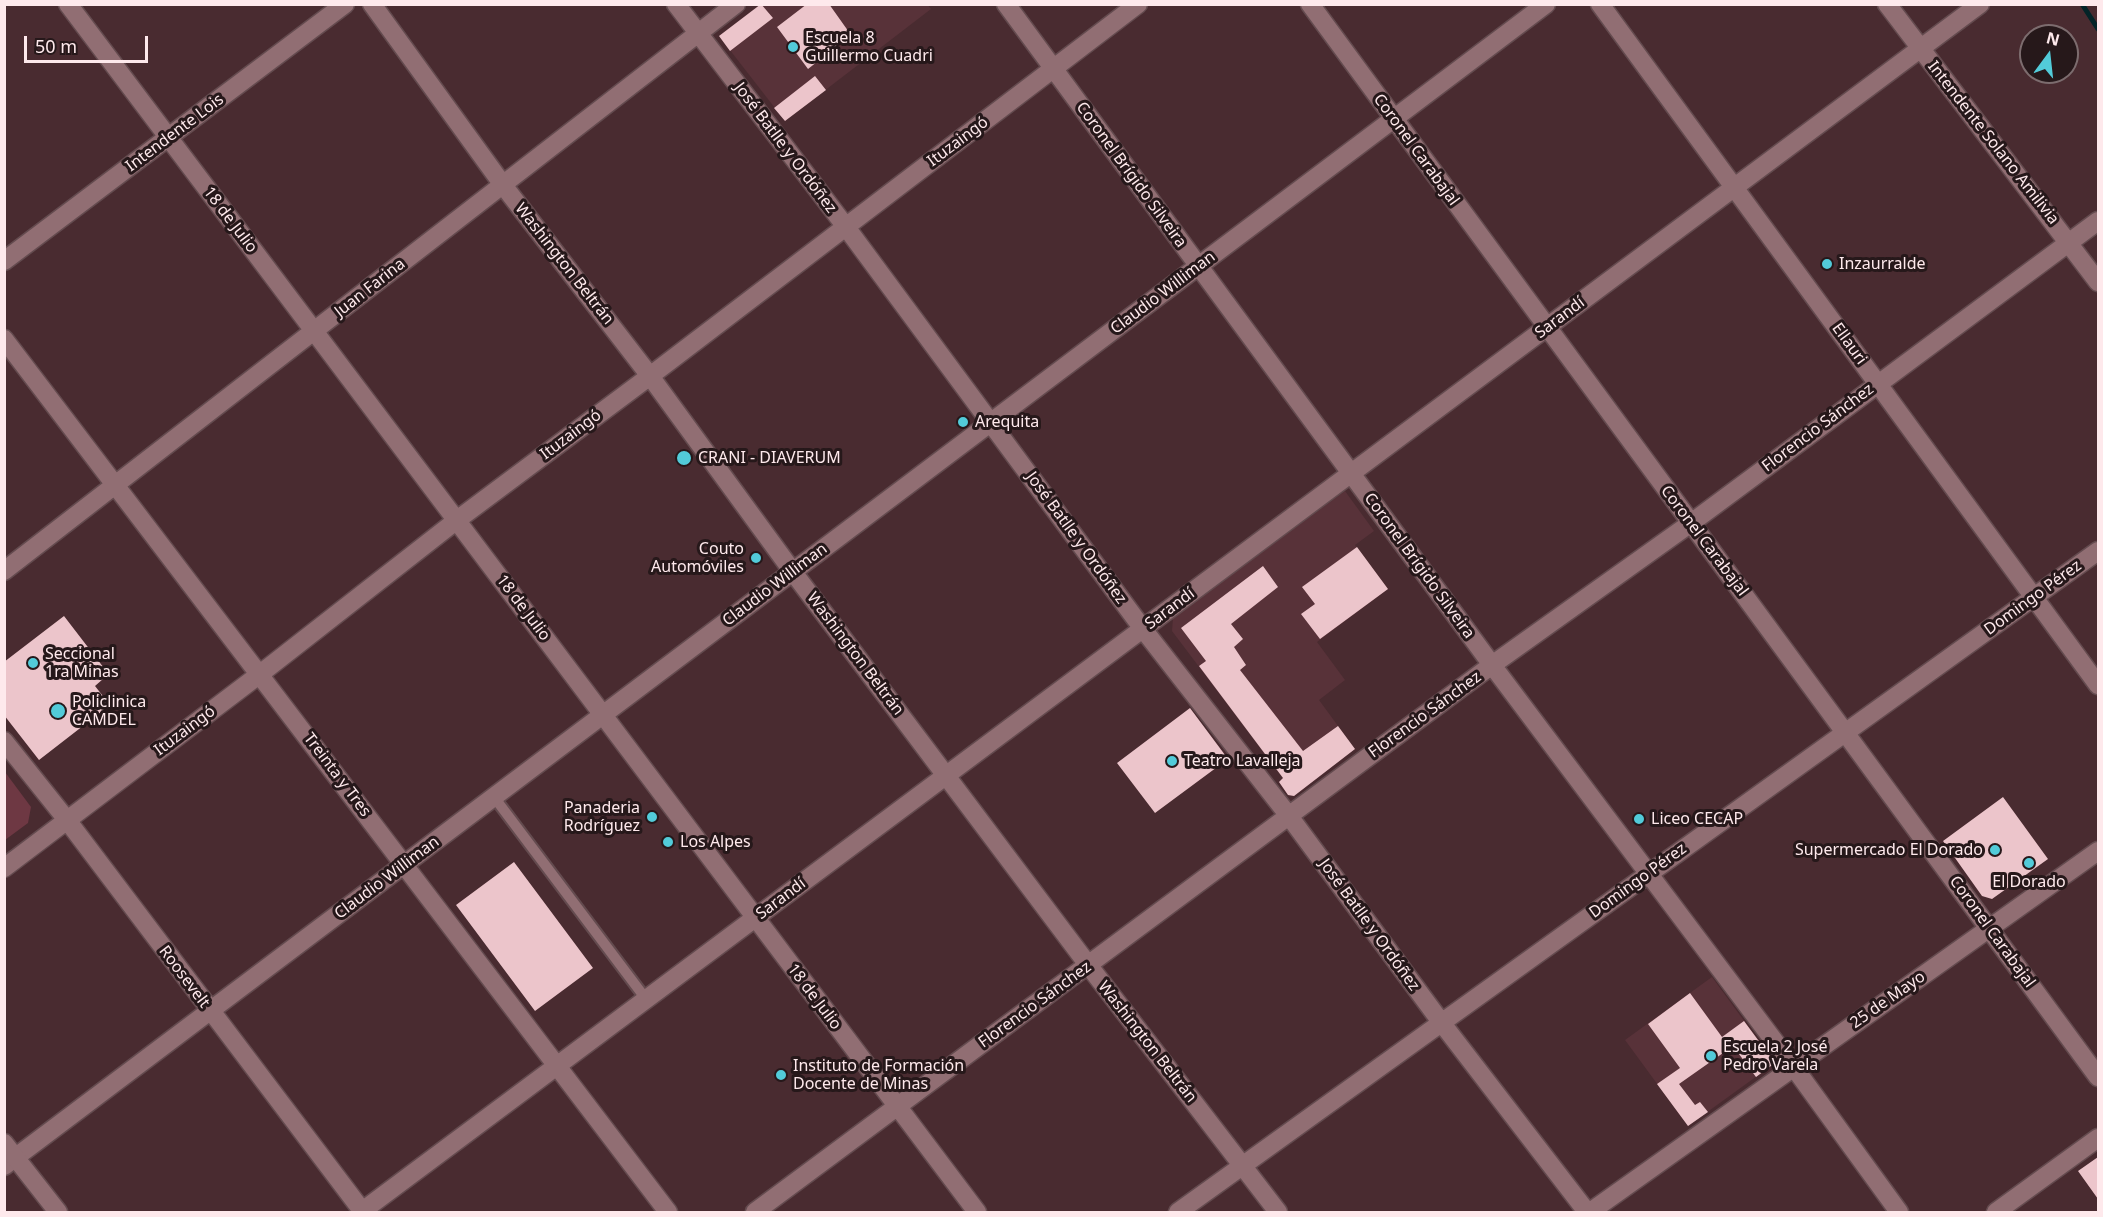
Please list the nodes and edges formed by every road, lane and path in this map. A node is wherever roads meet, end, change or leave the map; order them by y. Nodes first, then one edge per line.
1 (68, 4) edge
2 (345, 4) edge
3 (372, 4) edge
4 (676, 4) edge
5 (736, 4) edge
6 (1006, 4) edge
7 (1138, 4) edge
8 (1310, 4) edge
9 (1546, 4) edge
10 (1600, 4) edge
11 (1887, 4) edge
12 (1980, 4) edge
13 (698, 34) junction
14 (1921, 49) junction
15 (1054, 69) junction
16 (1393, 119) junction
17 (168, 137) junction
18 (503, 185) junction
19 (1735, 188) junction
20 (2098, 221) edge
21 (846, 227) junction
22 (2070, 243) junction
23 (4, 261) edge
24 (1198, 266) junction
25 (2098, 282) edge
26 (1547, 328) junction
27 (314, 332) junction
28 (4, 339) edge
29 (650, 376) junction
30 (1878, 383) junction
31 (991, 423) junction
32 (1351, 474) junction
33 (116, 485) junction
34 (457, 520) junction
35 (1691, 523) junction
36 (2098, 550) edge
37 (4, 572) edge
38 (793, 572) junction
39 (2034, 597) junction
40 (1143, 629) junction
41 (1492, 665) junction
42 (260, 674) junction
43 (2098, 685) edge
44 (602, 715) junction
45 (1846, 731) junction
46 (4, 741) edge
47 (946, 776) junction
48 (494, 797) junction
49 (1288, 816) junction
50 (67, 820) junction
51 (2098, 850) edge
52 (404, 865) junction
53 (4, 868) edge
54 (1648, 874) junction
55 (755, 918) junction
56 (1990, 929) junction
57 (1089, 966) junction
58 (646, 999) junction
59 (210, 1011) junction
60 (1441, 1022) junction
61 (557, 1066) junction
62 (1793, 1066) junction
63 (2098, 1077) edge
64 (897, 1107) junction
65 (2098, 1138) edge
66 (4, 1143) edge
67 (10, 1162) edge
68 (1243, 1166) junction
69 (58, 1212) edge
70 (362, 1212) edge
71 (668, 1212) edge
72 (755, 1212) edge
73 (977, 1212) edge
74 (1178, 1212) edge
75 (1278, 1212) edge
76 (1588, 1212) edge
77 (1899, 1212) edge
78 (1996, 1212) edge

1 - 17 street, 18 de Julio
2 - 17 street, Intendente Lois
3 - 18 street, Washington Beltrán
4 - 13 street, José Batlle y Ordóñez
5 - 13 street, Juan Farina
6 - 15 street, Coronel Brígido Silveira
7 - 15 street, Ituzaingó
8 - 16 street, Coronel Carabajal
9 - 16 street, Claudio Williman
10 - 19 street, Ellauri
11 - 14 street, Intendente Solano Amilivia
12 - 14 street, Sarandí
13 - 18 street, Juan Farina
13 - 21 street, José Batlle y Ordóñez
14 - 19 street, Sarandí
14 - 22 street, Intendente Solano Amilivia
15 - 21 street, Ituzaingó
15 - 24 street, Coronel Brígido Silveira
16 - 24 street, Claudio Williman
16 - 26 street, Coronel Carabajal
17 - 23 street, Intendente Lois
17 - 27 street, 18 de Julio
18 - 27 street, Juan Farina
18 - 29 street, Washington Beltrán
19 - 26 street, Sarandí
19 - 30 street, Ellauri
20 - 22 street, Florencio Sánchez
21 - 29 street, Ituzaingó
21 - 31 street, José Batlle y Ordóñez
22 - 25 street, Intendente Solano Amilivia
22 - 30 street, Florencio Sánchez
24 - 31 street, Claudio Williman
24 - 32 street, Coronel Brígido Silveira
26 - 32 street, Sarandí
26 - 35 street, Coronel Carabajal
27 - 33 street, Juan Farina
27 - 34 street, 18 de Julio
28 - 33 street, Treinta y Tres
29 - 34 street, Ituzaingó
29 - 38 street, Washington Beltrán
30 - 35 street, Florencio Sánchez
30 - 39 street, Ellauri
31 - 38 street, Claudio Williman
31 - 40 street, José Batlle y Ordóñez
32 - 40 street, Sarandí
32 - 41 street, Coronel Brígido Silveira
33 - 37 street, Juan Farina
33 - 42 street, Treinta y Tres
34 - 42 street, Ituzaingó
34 - 44 street, 18 de Julio
35 - 41 street, Florencio Sánchez
35 - 45 street, Coronel Carabajal
36 - 39 street, Domingo Pérez
38 - 44 street, Claudio Williman
38 - 47 street, Washington Beltrán
39 - 43 street, Ellauri
39 - 45 street, Domingo Pérez
40 - 47 street, Sarandí
40 - 49 street, José Batlle y Ordóñez
41 - 49 street, Florencio Sánchez
41 - 54 street, Coronel Brígido Silveira
42 - 50 street, Ituzaingó
42 - 52 street, Treinta y Tres
44 - 48 street, Claudio Williman
44 - 55 street, 18 de Julio
45 - 54 street, Domingo Pérez
45 - 56 street, Coronel Carabajal
46 - 50 street, Roosevelt
47 - 55 street, Sarandí
47 - 57 street, Washington Beltrán
48 - 52 street, Claudio Williman
48 - 58 lane
49 - 57 street, Florencio Sánchez
49 - 60 street, José Batlle y Ordóñez
50 - 53 street, Ituzaingó
50 - 59 street, Roosevelt
51 - 56 street, 25 de Mayo
52 - 59 street, Claudio Williman
52 - 61 street, Treinta y Tres
54 - 60 street, Domingo Pérez
54 - 62 street, Coronel Brígido Silveira
55 - 58 street, Sarandí
55 - 64 street, 18 de Julio
56 - 62 street, 25 de Mayo
56 - 63 street, Coronel Carabajal
57 - 64 street, Florencio Sánchez
57 - 68 street, Washington Beltrán
58 - 61 street, Sarandí
59 - 67 street, Claudio Williman
59 - 70 street, Roosevelt
60 - 68 street, Domingo Pérez
60 - 76 street, José Batlle y Ordóñez
61 - 70 street, Sarandí
61 - 71 street, Treinta y Tres
62 - 76 street, 25 de Mayo
62 - 77 street, Coronel Brígido Silveira
64 - 72 street, Florencio Sánchez
64 - 73 street, 18 de Julio
65 - 78 street
66 - 67 street
67 - 69 street
68 - 74 street, Domingo Pérez
68 - 75 street, Washington Beltrán

